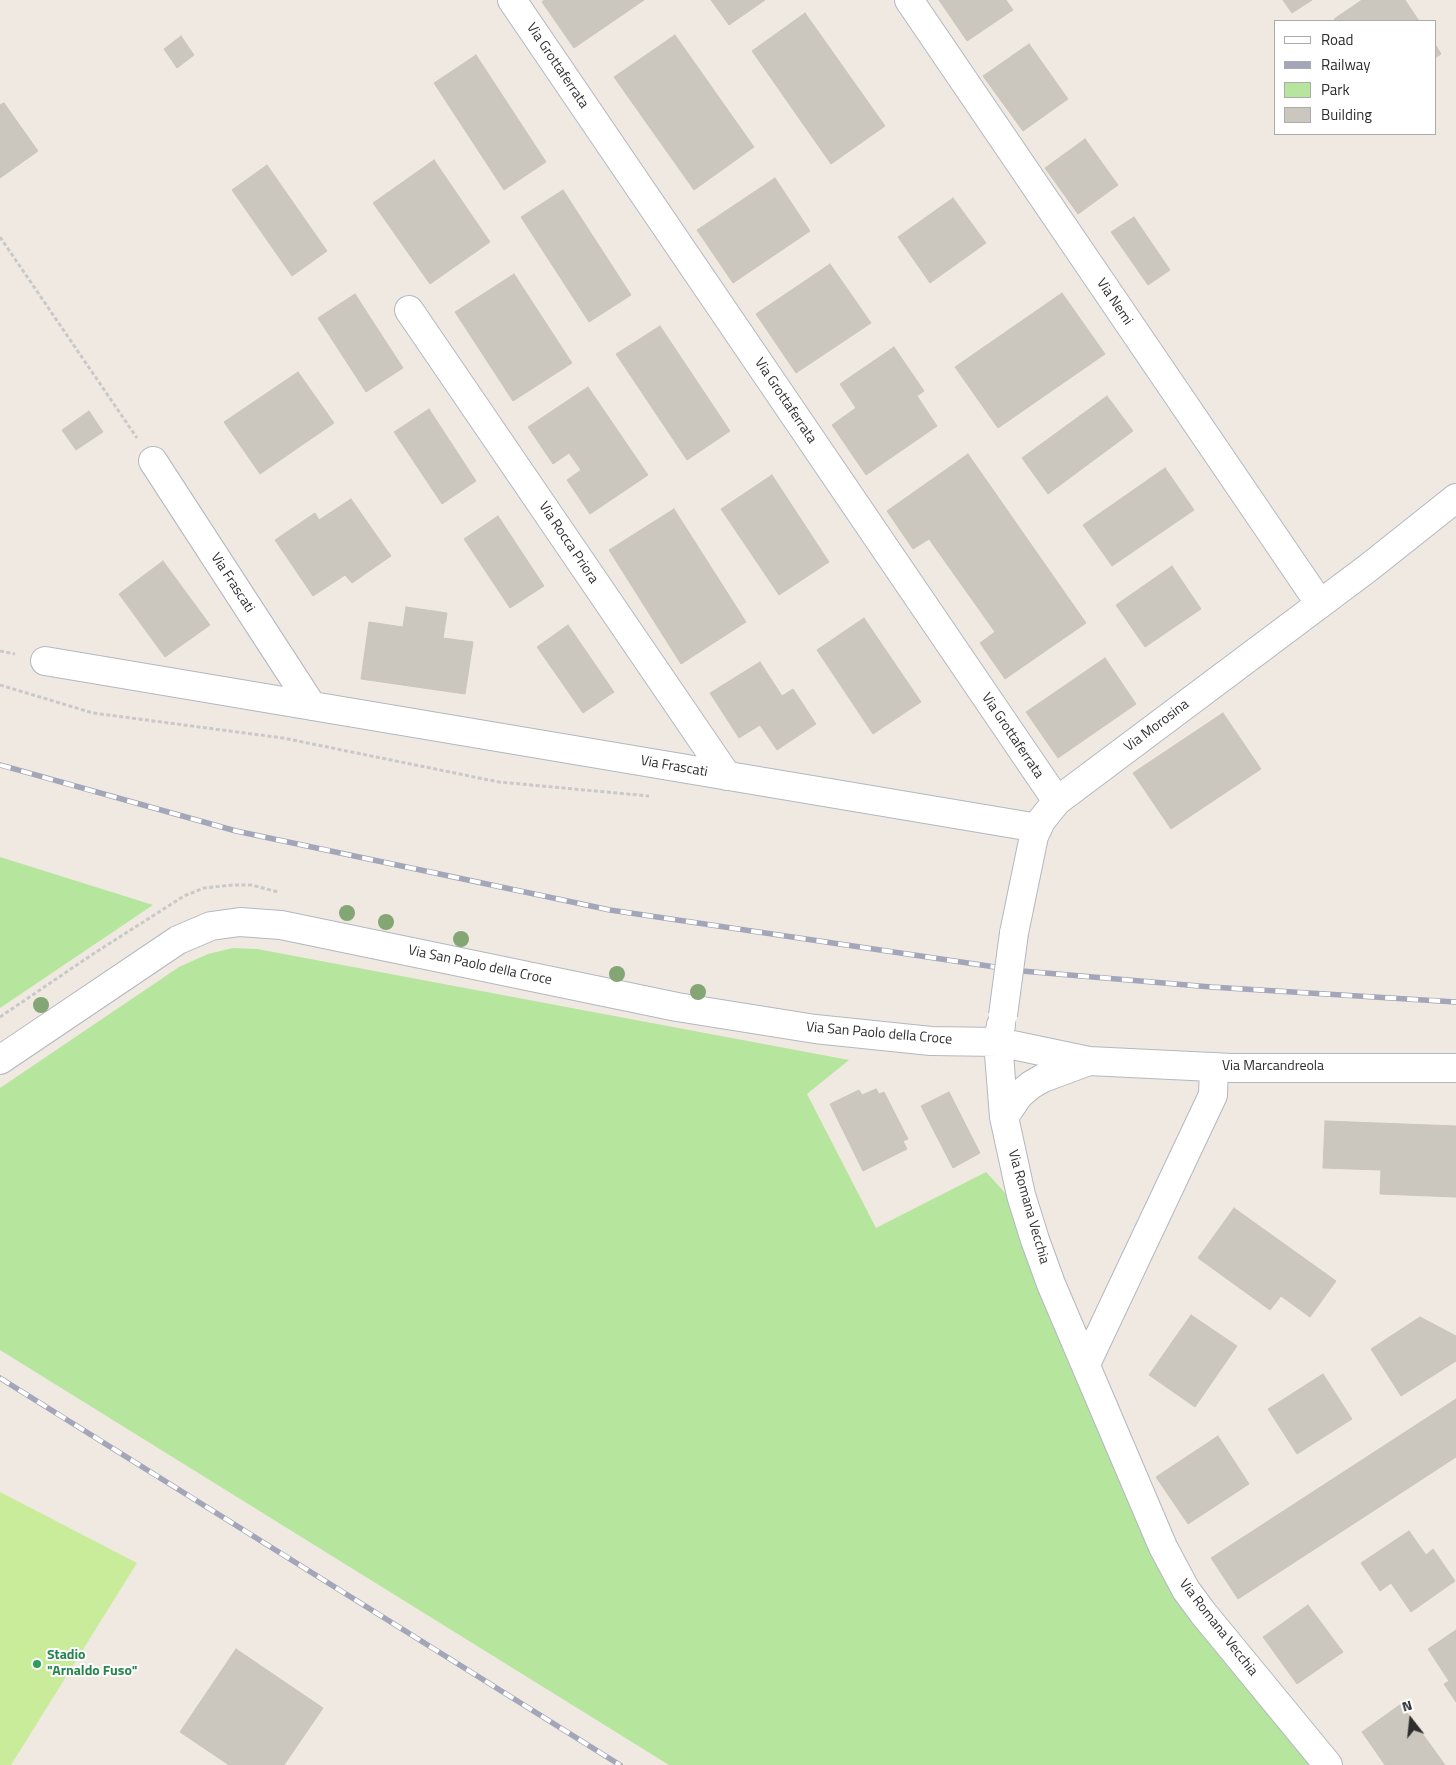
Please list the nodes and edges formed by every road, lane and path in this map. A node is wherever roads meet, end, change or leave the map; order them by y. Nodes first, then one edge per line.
1 (512, 0) edge
2 (909, 0) edge
3 (0, 237) edge
4 (410, 310) dead end
5 (153, 461) joint
6 (1456, 498) edge
7 (1320, 604) junction
8 (45, 661) dead end
9 (0, 685) edge
10 (312, 706) junction
11 (727, 776) junction
12 (658, 797) dead end
13 (1057, 801) junction
14 (1038, 828) junction
15 (998, 1042) junction
16 (0, 1060) edge
17 (1089, 1061) junction
18 (1214, 1067) junction
19 (1456, 1068) edge
20 (1004, 1116) junction
21 (1086, 1364) junction
22 (1328, 1765) edge

1 - 13 street, Via Grottaferrata
2 - 7 street, Via Nemi
3 - 5 path
4 - 11 street, Via Rocca Priora
5 - 10 street, Via Frascati
6 - 7 street, Via Morosina
7 - 13 street, Via Morosina
8 - 10 street, Via Frascati
9 - 12 path
10 - 11 street, Via Frascati
11 - 14 street, Via Frascati
13 - 14 street, Via Morosina
14 - 15 street, Via Morosina, bridge
15 - 16 street, Via San Paolo della Croce
15 - 17 street, Via Marcandreola
15 - 20 street, Via Romana Vecchia
17 - 18 street, Via Marcandreola
17 - 20 street, Via Marcandreola
18 - 19 street, Via Marcandreola
18 - 21 street
20 - 21 street, Via Romana Vecchia
21 - 22 street, Via Romana Vecchia

